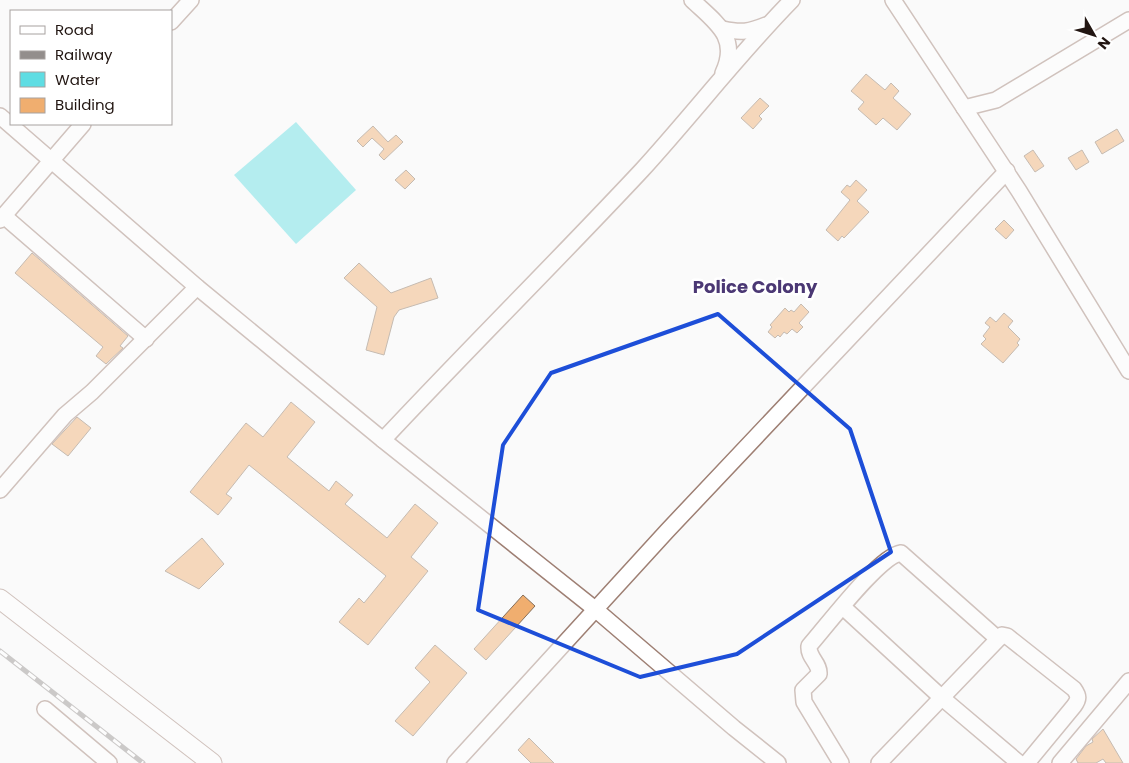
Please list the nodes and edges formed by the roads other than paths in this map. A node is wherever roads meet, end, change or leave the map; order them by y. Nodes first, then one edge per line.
1 (191, 0) edge
2 (692, 0) edge
3 (792, 0) edge
4 (893, 0) edge
5 (1129, 20) edge
6 (172, 21) edge
7 (767, 25) junction
8 (723, 29) junction
9 (718, 82) junction
10 (964, 108) junction
11 (0, 116) edge
12 (10, 124) edge
13 (11, 125) edge
14 (82, 125) edge
15 (52, 160) junction
16 (1007, 172) junction
17 (2, 218) edge
18 (197, 287) junction
19 (146, 339) junction
20 (1129, 371) edge
21 (383, 440) junction
22 (0, 490) edge
23 (0, 598) edge
24 (843, 607) junction
25 (595, 609) junction
26 (998, 639) junction
27 (1129, 680) edge
28 (941, 698) junction
29 (45, 709) dead end
30 (110, 763) edge
31 (212, 763) edge
32 (454, 763) edge
33 (778, 763) edge
34 (841, 763) edge
35 (879, 763) edge
36 (1018, 763) edge
37 (1027, 763) edge
38 (1060, 763) edge

1 - 6 street
2 - 8 street
3 - 7 street
4 - 10 street
5 - 10 street
7 - 8 street
7 - 9 street
8 - 9 street
9 - 21 street
10 - 16 street
11 - 12 street
13 - 15 street
14 - 15 street
15 - 17 street
15 - 18 street
16 - 20 street
16 - 25 street
17 - 19 street
18 - 19 street
18 - 21 street
19 - 22 street
21 - 25 street
23 - 31 main road
24 - 26 street
24 - 28 street
24 - 34 street
25 - 32 street
25 - 33 street
26 - 28 street
26 - 37 street
27 - 38 street
28 - 35 street
28 - 36 street
29 - 30 street

